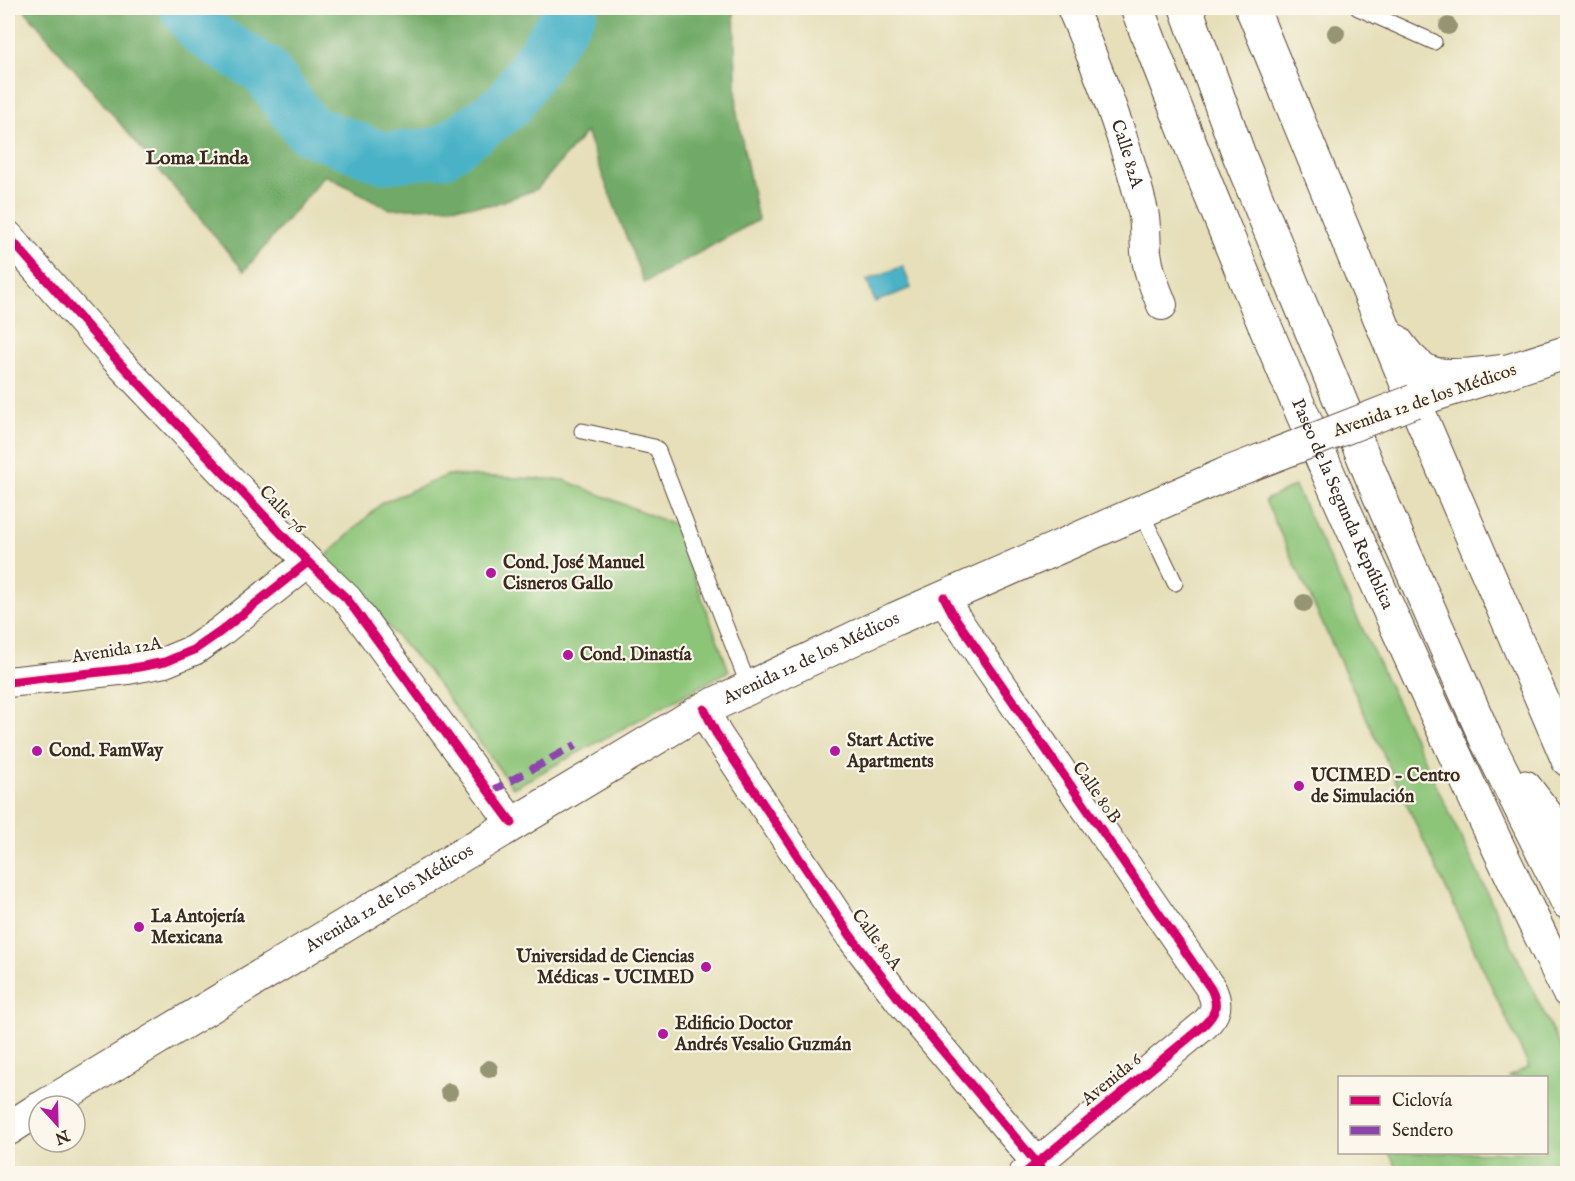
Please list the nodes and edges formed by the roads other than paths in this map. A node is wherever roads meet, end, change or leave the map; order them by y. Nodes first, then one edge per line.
1 (1072, 8) edge
2 (1137, 8) edge
3 (1186, 8) edge
4 (1252, 8) edge
5 (1358, 8) edge
6 (1434, 42) dead end
7 (8, 236) edge
8 (1162, 305) dead end
9 (1383, 325) junction
10 (1568, 352) edge
11 (1509, 371) junction
12 (1414, 401) junction
13 (582, 431) dead end
14 (1140, 510) junction
15 (308, 562) junction
16 (1175, 583) dead end
17 (944, 597) junction
18 (8, 682) edge
19 (749, 687) junction
20 (704, 709) junction
21 (1485, 737) junction
22 (1568, 760) edge
23 (512, 823) junction
24 (1568, 843) edge
25 (1568, 903) edge
26 (1568, 991) edge
27 (1216, 1009) joint
28 (65, 1094) edge
29 (27, 1116) edge
30 (8, 1128) edge
31 (1036, 1170) edge

1 - 8 street, Calle 82A
2 - 26 main road, Paseo de la Segunda República
3 - 21 main road, Paseo de la Segunda República
4 - 9 main road
5 - 6 lane
7 - 15 street, Calle 76
9 - 11 main road
9 - 12 main road
10 - 11 main road, Avenida 12 de los Médicos
11 - 12 main road, Avenida 12 de los Médicos
12 - 14 main road, Avenida 12 de los Médicos, bridge
12 - 22 main road
13 - 19 lane
14 - 16 lane
14 - 17 main road, Avenida 12 de los Médicos
15 - 18 street, Avenida 12A
15 - 23 street, Calle 76
17 - 19 main road, Avenida 12 de los Médicos
17 - 27 street, Calle 80B
19 - 20 main road, Avenida 12 de los Médicos
20 - 23 main road, Avenida 12 de los Médicos
20 - 31 street, Calle 80A
21 - 24 main road
21 - 25 main road, Paseo de la Segunda República
23 - 28 main road, Avenida 12 de los Médicos
27 - 31 street, Avenida 6
29 - 30 main road

